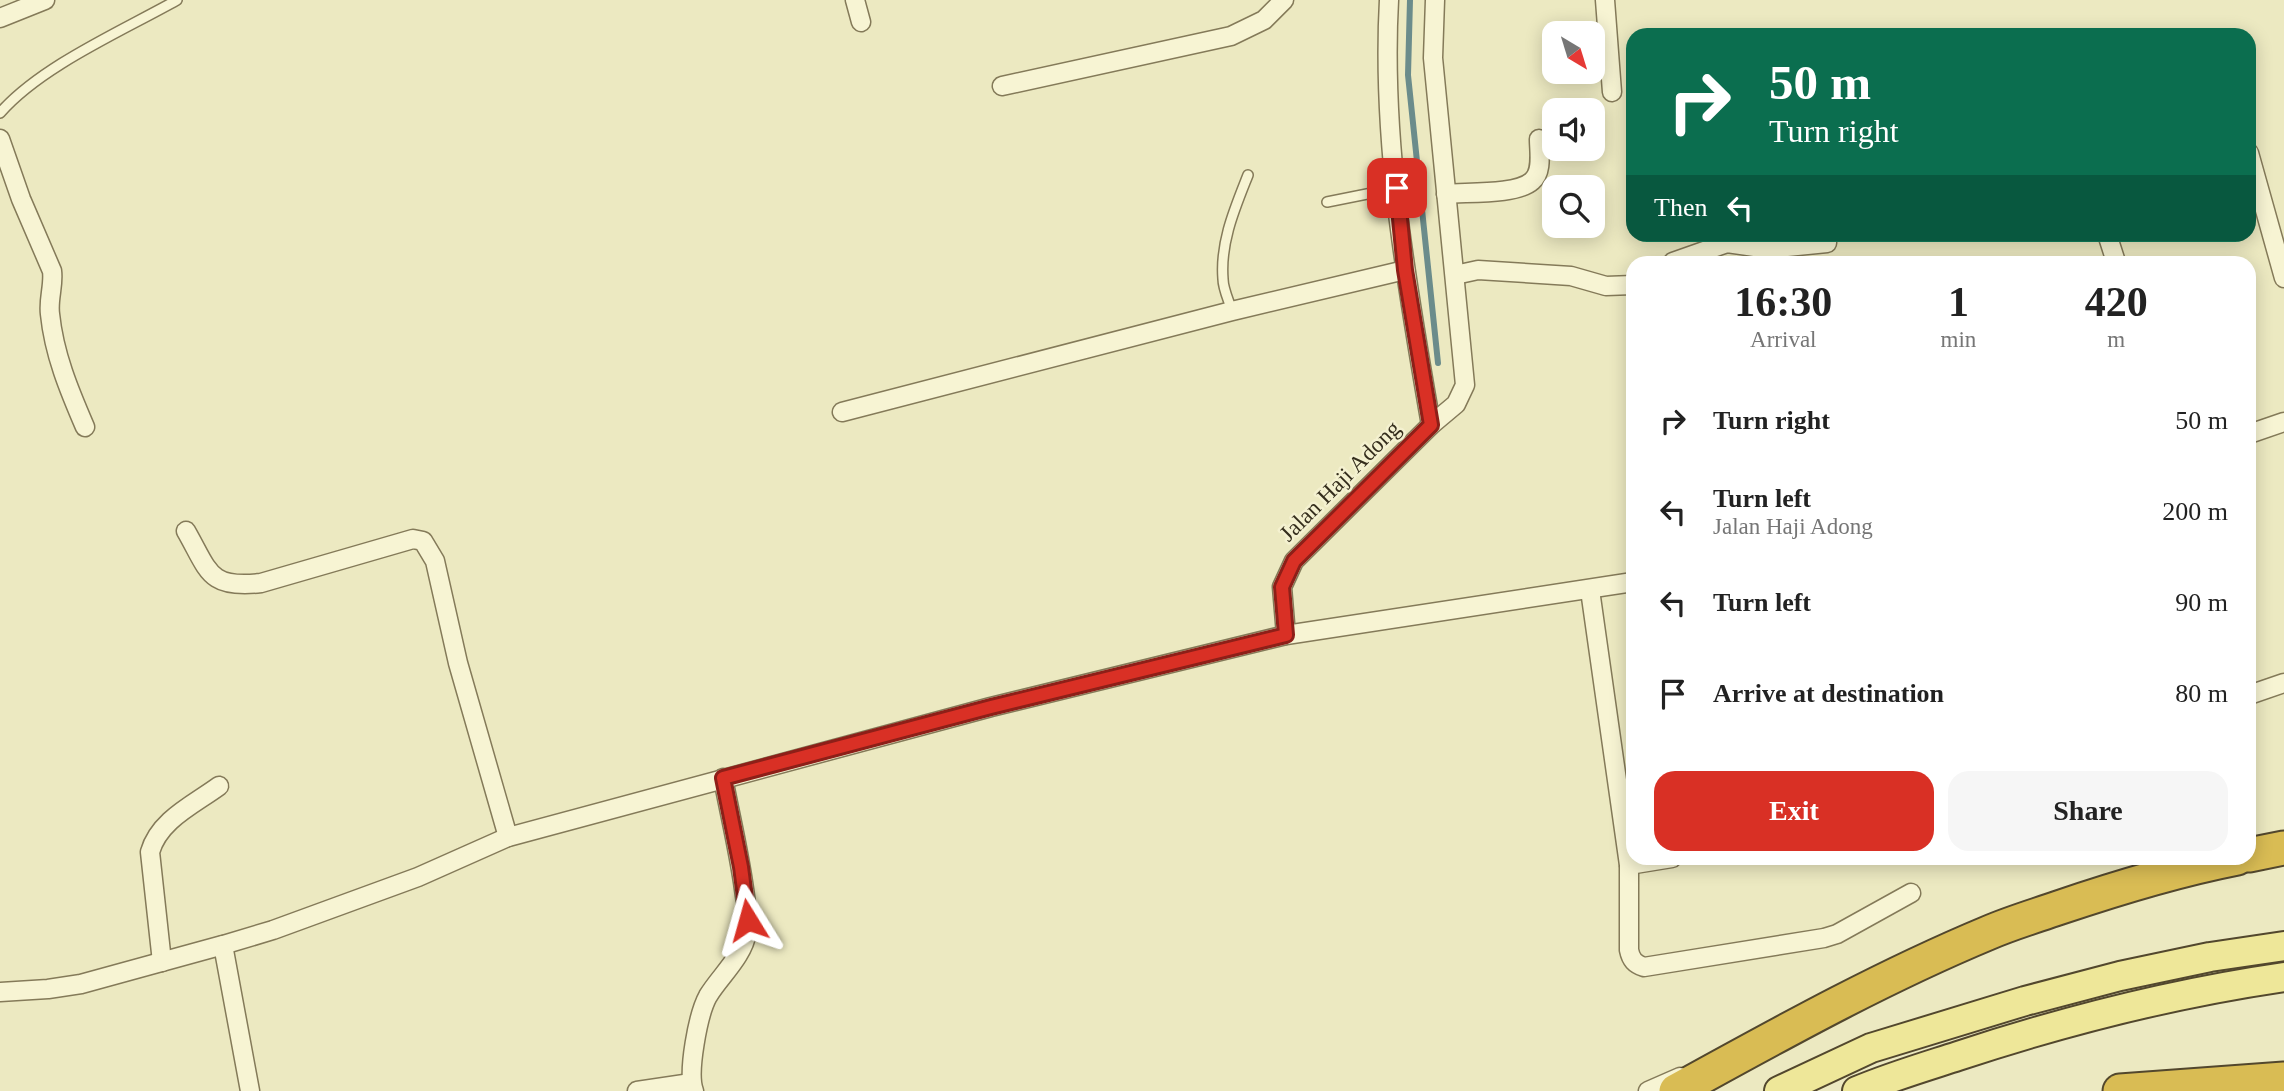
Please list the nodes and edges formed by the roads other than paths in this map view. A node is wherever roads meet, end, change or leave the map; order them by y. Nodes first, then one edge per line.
1 (45, 0) edge
2 (177, 0) edge
3 (855, 0) edge
4 (1283, 0) edge
5 (1389, 0) edge
6 (1435, 0) edge
7 (1605, 0) edge
8 (0, 18) edge
9 (861, 22) dead end
10 (1002, 86) dead end
11 (1612, 92) dead end
12 (0, 113) edge
13 (0, 139) edge
14 (1539, 139) dead end
15 (1248, 175) dead end
16 (2256, 178) edge
17 (1397, 188) junction
18 (1446, 194) junction
19 (1327, 202) dead end
20 (1827, 243) dead end
21 (1690, 256) edge
22 (1405, 270) junction
23 (1455, 275) junction
24 (2284, 278) edge
25 (1626, 285) edge
26 (1232, 311) junction
27 (842, 412) dead end
28 (2284, 422) edge
29 (1431, 425) junction
30 (85, 427) dead end
31 (2256, 432) edge
32 (186, 531) dead end
33 (1626, 583) edge
34 (1590, 590) junction
35 (1286, 635) junction
36 (2284, 682) edge
37 (2256, 692) edge
38 (723, 778) junction
39 (1625, 779) edge
40 (219, 786) dead end
41 (1626, 801) edge
42 (508, 837) junction
43 (2284, 848) edge
44 (2256, 854) edge
45 (1634, 865) edge
46 (2200, 865) edge
47 (1629, 866) joint
48 (1911, 893) dead end
49 (223, 945) junction
50 (2284, 946) edge
51 (162, 961) junction
52 (2284, 978) edge
53 (0, 992) edge
54 (1791, 1027) junction
55 (2284, 1079) edge
56 (693, 1087) edge
57 (250, 1091) edge
58 (637, 1091) edge
59 (1648, 1091) edge
60 (1676, 1091) edge
61 (1779, 1091) edge
62 (1857, 1091) edge
63 (2120, 1091) edge

1 - 8 street
2 - 12 lane
3 - 9 street
4 - 10 street
5 - 17 street
6 - 18 street, Jalan Haji Adong
7 - 11 street
13 - 30 street
14 - 18 street
15 - 26 lane
16 - 24 street
17 - 19 lane
17 - 22 street
18 - 23 street, Jalan Haji Adong
20 - 21 street
22 - 26 street
22 - 29 street
23 - 25 street
23 - 29 street, Jalan Haji Adong
26 - 27 street
28 - 31 street
29 - 35 street, Jalan Haji Adong
32 - 42 street
33 - 34 street
34 - 35 street
34 - 39 street
35 - 38 street
36 - 37 street
38 - 42 street
38 - 56 street
39 - 41 street
40 - 51 street
42 - 49 street
43 - 44 highway
45 - 47 street
46 - 54 highway
47 - 48 street
49 - 51 street
49 - 57 street
50 - 61 main road
51 - 53 street
52 - 62 main road
54 - 59 street
54 - 60 highway
55 - 63 highway
56 - 58 street

